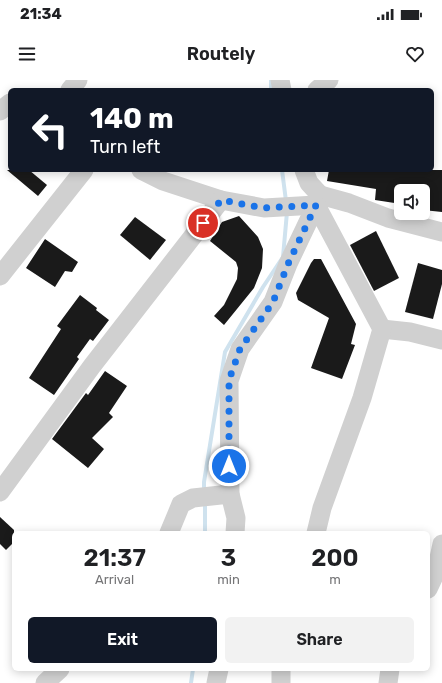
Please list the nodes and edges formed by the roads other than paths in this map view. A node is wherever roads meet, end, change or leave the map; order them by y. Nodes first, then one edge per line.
1 (78, 80) edge
2 (329, 80) edge
3 (72, 88) edge
4 (319, 88) edge
5 (8, 105) edge
6 (0, 111) edge
7 (82, 172) edge
8 (145, 172) edge
9 (305, 172) edge
10 (221, 200) junction
11 (318, 200) junction
12 (442, 232) edge
13 (0, 276) edge
14 (382, 329) junction
15 (442, 340) edge
16 (0, 492) edge
17 (213, 496) junction
18 (169, 531) edge
19 (235, 531) edge
20 (316, 531) edge
21 (442, 544) edge
22 (430, 585) edge
23 (58, 671) edge
24 (219, 671) edge
25 (281, 671) edge
26 (390, 671) edge
27 (45, 683) edge
28 (216, 683) edge
29 (281, 683) edge
30 (388, 683) edge

1 - 3 street
2 - 4 street
5 - 6 street
7 - 13 street
8 - 10 street
9 - 11 street
10 - 11 street
10 - 16 street
11 - 12 street
11 - 14 street
11 - 17 street
14 - 15 street
14 - 20 street
17 - 18 street
17 - 19 street
21 - 22 street
23 - 27 street
24 - 28 street
25 - 29 street
26 - 30 street

